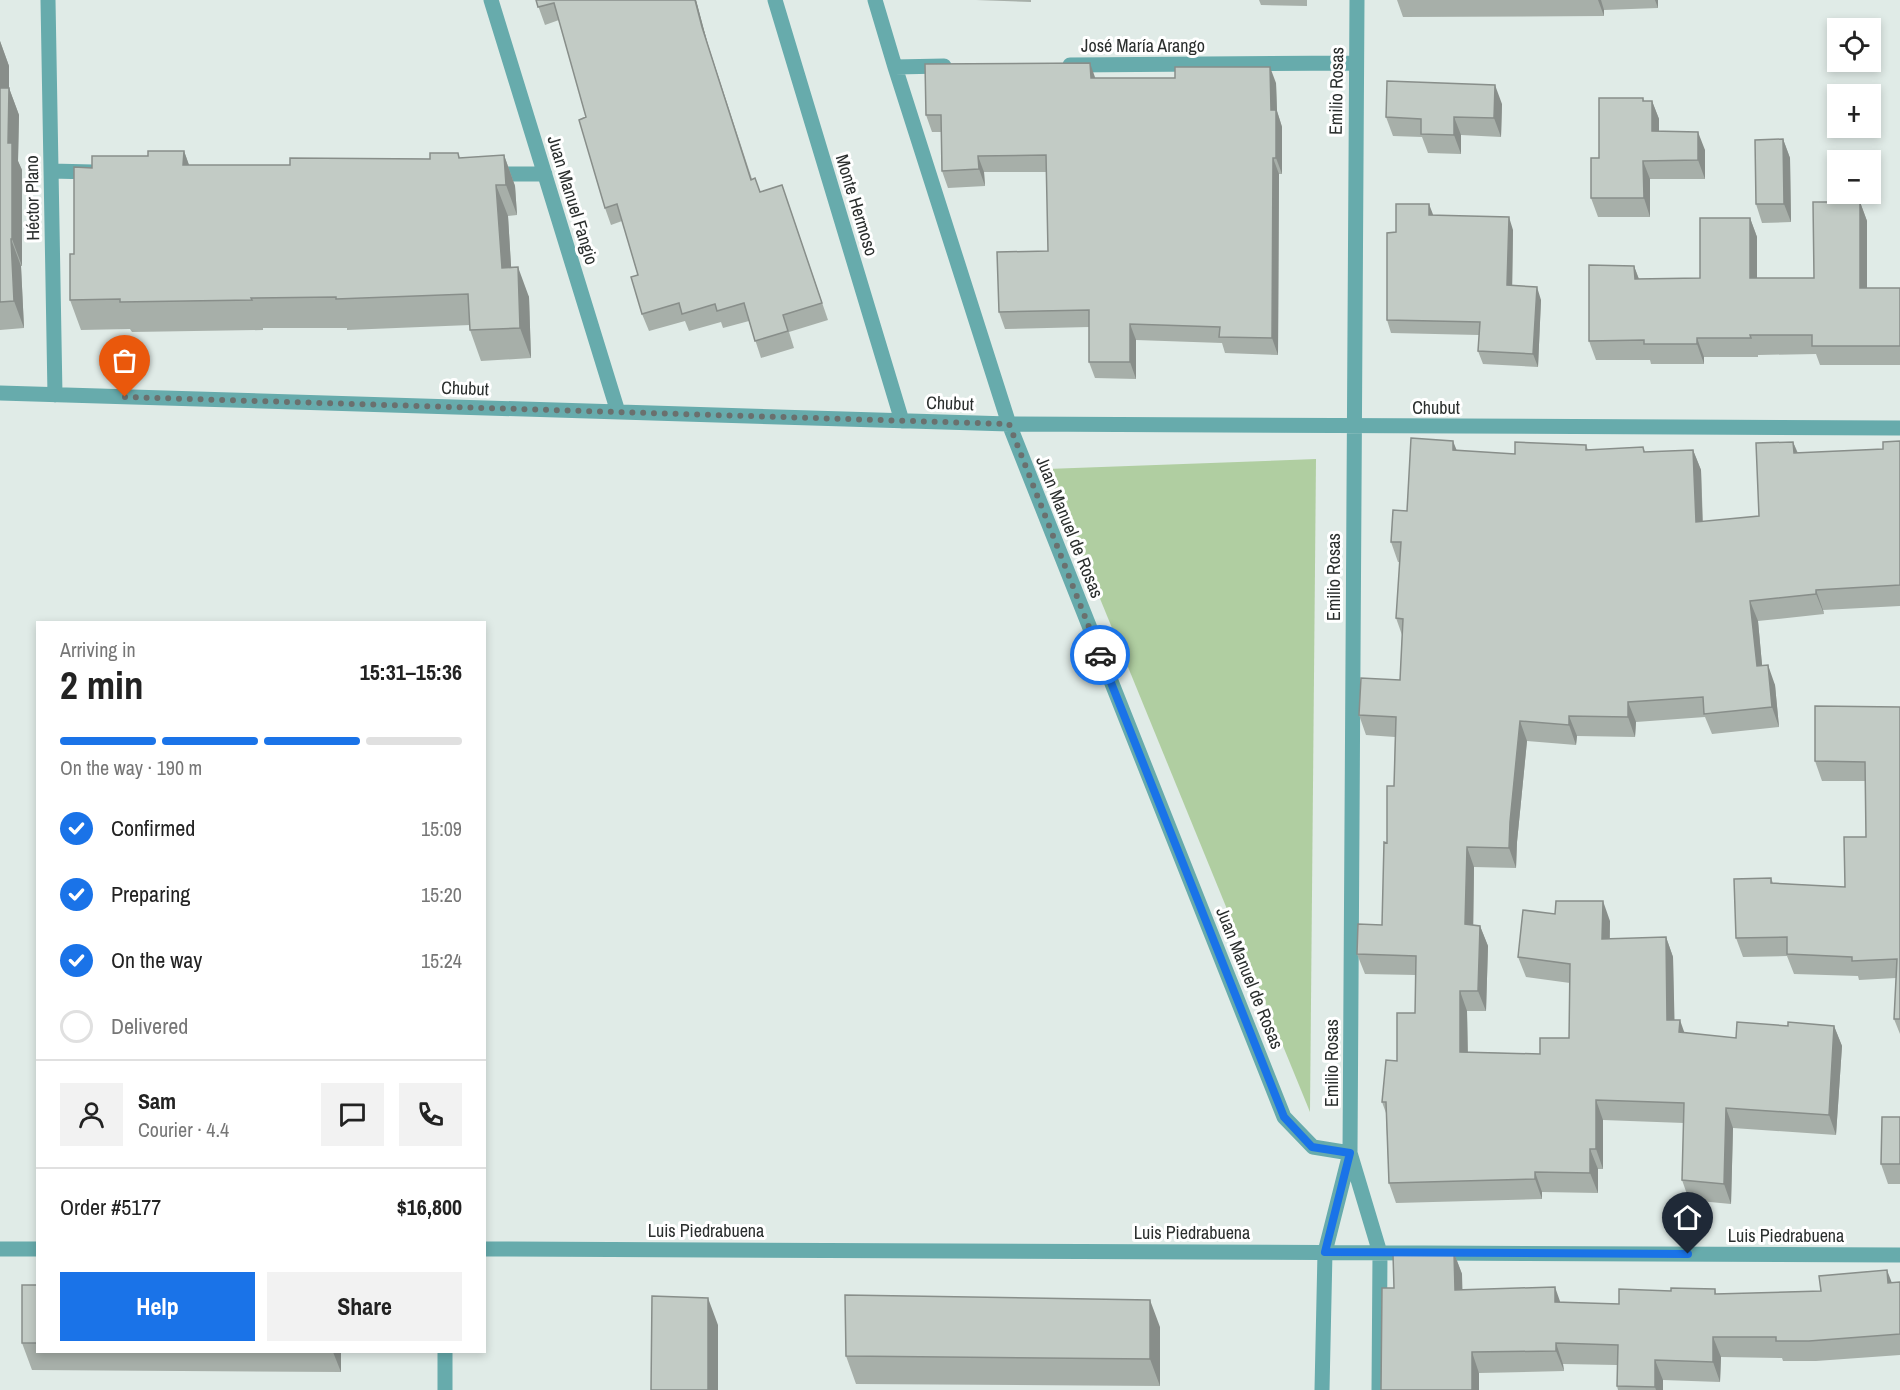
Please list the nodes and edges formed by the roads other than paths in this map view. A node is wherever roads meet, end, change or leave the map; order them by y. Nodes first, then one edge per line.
1 (48, 0) edge
2 (491, 0) edge
3 (775, 0) edge
4 (875, 0) edge
5 (1357, 0) edge
6 (1355, 63) junction
7 (1060, 65) edge
8 (954, 66) edge
9 (895, 67) junction
10 (51, 171) junction
11 (110, 172) edge
12 (474, 174) edge
13 (545, 174) junction
14 (0, 393) edge
15 (55, 395) junction
16 (618, 412) junction
17 (902, 421) junction
18 (1009, 424) junction
19 (1354, 426) junction
20 (1900, 428) edge
21 (1350, 1153) junction
22 (0, 1249) edge
23 (36, 1249) edge
24 (486, 1249) edge
25 (1325, 1252) junction
26 (1380, 1253) junction
27 (1900, 1255) edge
28 (445, 1353) edge
29 (445, 1390) edge
30 (1323, 1390) edge
31 (1379, 1390) edge

1 - 10 street, Héctor Plano
2 - 13 street, Juan Manuel Fangio
3 - 17 street, Monte Hermoso
4 - 9 street, Juan Manuel de Rosas
5 - 6 street, Emilio Rosas
6 - 7 street, José María Arango
6 - 19 street, Emilio Rosas
8 - 9 street
9 - 18 street, Juan Manuel de Rosas
10 - 11 street
10 - 15 street, Héctor Plano
12 - 13 street
13 - 16 street, Juan Manuel Fangio
14 - 15 street, Chubut
15 - 16 street, Chubut
16 - 17 street, Chubut
17 - 18 street, Chubut
18 - 19 street, Chubut
18 - 21 street, Juan Manuel de Rosas
19 - 20 street, Chubut
19 - 21 street, Emilio Rosas
21 - 25 street, Emilio Rosas
21 - 26 street, Emilio Rosas
22 - 23 street
24 - 25 street, Luis Piedrabuena
25 - 26 street, Luis Piedrabuena
25 - 30 street, Emilio Rosas
26 - 27 street, Luis Piedrabuena
26 - 31 street, Emilio Rosas
28 - 29 street

